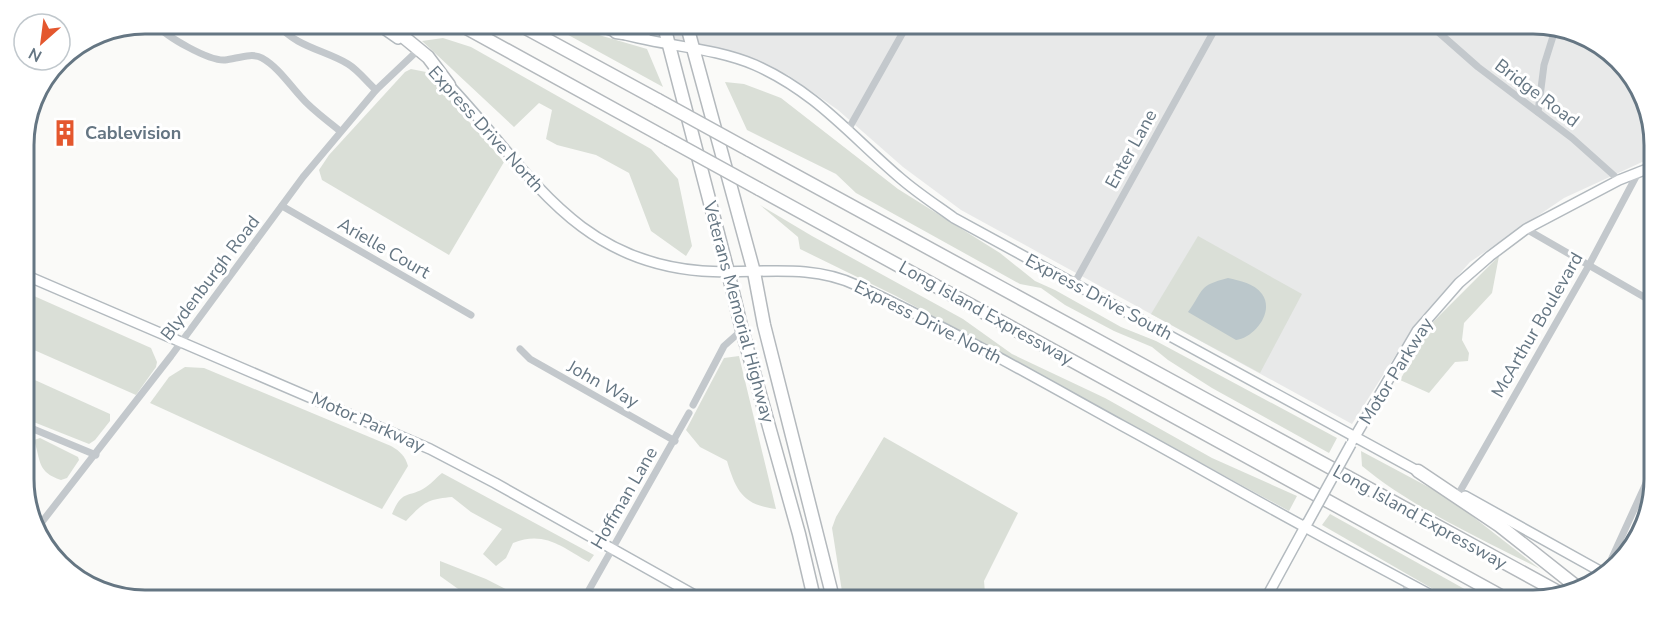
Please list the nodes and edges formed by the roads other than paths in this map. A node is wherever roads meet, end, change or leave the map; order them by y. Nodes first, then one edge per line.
1 (167, 34) edge
2 (288, 34) edge
3 (390, 34) edge
4 (400, 34) edge
5 (476, 34) edge
6 (537, 34) edge
7 (624, 34) edge
8 (666, 34) edge
9 (689, 34) edge
10 (902, 34) edge
11 (1212, 34) edge
12 (1440, 34) edge
13 (1553, 37) edge
14 (670, 46) junction
15 (694, 49) junction
16 (415, 53) junction
17 (449, 85) junction
18 (376, 90) junction
19 (1538, 112) junction
20 (848, 130) junction
21 (340, 131) junction
22 (1644, 170) edge
23 (1640, 171) junction
24 (1619, 180) junction
25 (282, 206) junction
26 (1526, 229) junction
27 (1588, 267) junction
28 (728, 272) junction
29 (754, 272) junction
30 (35, 279) edge
31 (1074, 284) junction
32 (1644, 298) edge
33 (471, 315) dead end
34 (742, 330) junction
35 (181, 342) junction
36 (520, 349) dead end
37 (693, 405) dead end
38 (689, 413) dead end
39 (34, 429) edge
40 (675, 441) junction
41 (1353, 441) junction
42 (96, 455) junction
43 (1418, 471) junction
44 (1643, 489) edge
45 (1459, 493) junction
46 (43, 521) edge
47 (1307, 525) junction
48 (612, 549) junction
49 (1613, 556) edge
50 (1598, 569) edge
51 (1572, 583) edge
52 (1410, 584) junction
53 (1552, 588) edge
54 (589, 590) edge
55 (685, 590) edge
56 (811, 590) edge
57 (831, 590) edge
58 (1271, 590) edge
59 (1406, 590) edge
60 (1421, 590) edge
61 (1490, 590) edge

1 - 21 street
2 - 18 street
3 - 16 main road, Express Drive North
4 - 17 highway
5 - 61 highway, Long Island Expressway, bridge
6 - 53 highway, Long Island Expressway, bridge
7 - 14 main road, Express Drive South
8 - 14 highway, Veterans Memorial Highway
9 - 15 highway, Veterans Memorial Highway
10 - 20 street
11 - 31 street, Enter Lane
12 - 19 street, Bridge Road
13 - 19 street
14 - 15 main road, Express Drive South
14 - 28 highway, Veterans Memorial Highway
15 - 20 main road, Express Drive South
15 - 29 highway, Veterans Memorial Highway
16 - 17 main road, Express Drive North
16 - 18 street, Blydenburgh Road
17 - 28 main road, Express Drive North
18 - 21 street, Blydenburgh Road
19 - 24 street, Bridge Road
20 - 31 main road, Express Drive South
21 - 25 street, Blydenburgh Road
22 - 23 main road, Motor Parkway
23 - 24 main road, Motor Parkway
23 - 27 street, McArthur Boulevard
24 - 26 main road, Motor Parkway
25 - 33 street, Arielle Court
25 - 35 street, Blydenburgh Road
26 - 27 street
26 - 41 main road, Motor Parkway
27 - 32 street
27 - 45 street, McArthur Boulevard
28 - 29 main road, Express Drive North
28 - 34 highway, Veterans Memorial Highway
29 - 47 main road, Express Drive North
29 - 57 highway, Veterans Memorial Highway
30 - 35 main road, Motor Parkway
31 - 41 main road, Express Drive South
34 - 37 street
34 - 56 highway, Veterans Memorial Highway
35 - 42 street, Blydenburgh Road
35 - 48 main road, Motor Parkway
36 - 40 street, John Way
38 - 40 street, Hoffman Lane
39 - 42 street
40 - 48 street, Hoffman Lane
41 - 43 main road, Express Drive South
41 - 47 main road, Motor Parkway, bridge
42 - 46 street, Blydenburgh Road
43 - 45 main road, Express Drive South
43 - 51 highway
44 - 49 street
45 - 50 main road, Express Drive South
47 - 52 main road, Express Drive North
47 - 58 main road, Motor Parkway
48 - 54 street, Hoffman Lane
48 - 55 main road, Motor Parkway
52 - 59 street
52 - 60 main road, Express Drive North

